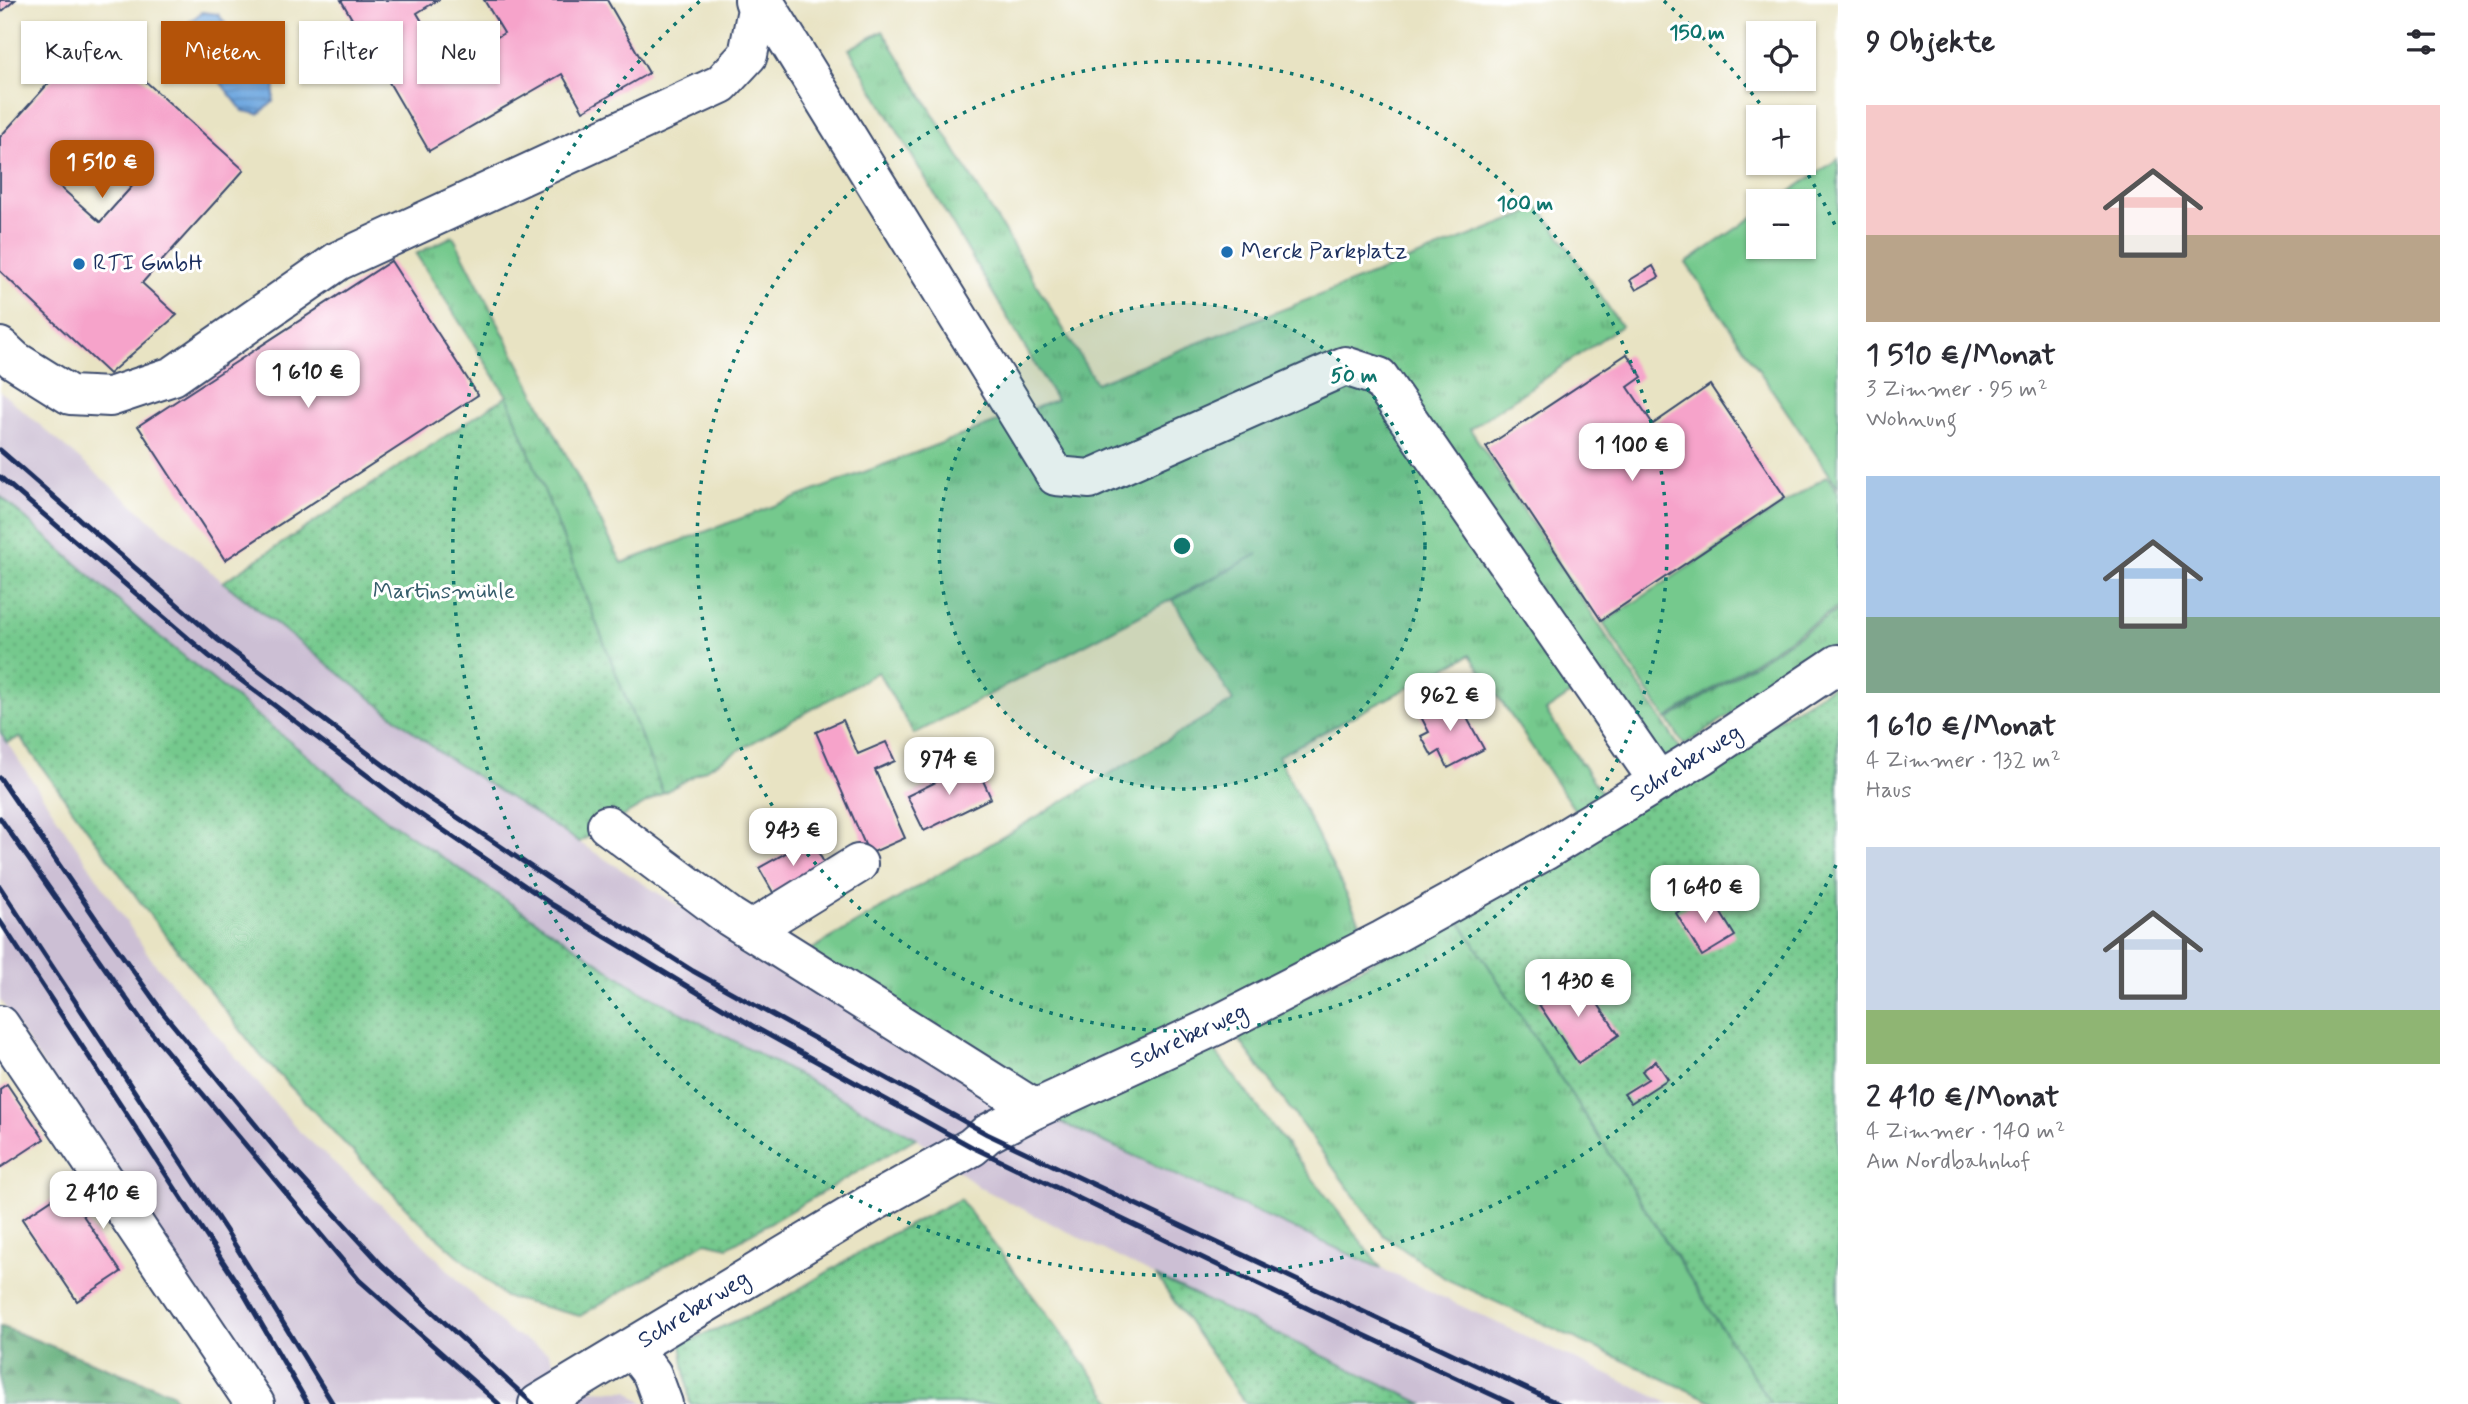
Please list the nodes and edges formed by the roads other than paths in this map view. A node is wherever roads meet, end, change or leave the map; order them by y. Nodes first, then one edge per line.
1 (754, 0) edge
2 (763, 0) edge
3 (0, 347) edge
4 (1838, 664) edge
5 (1659, 782) junction
6 (607, 825) dead end
7 (858, 864) dead end
8 (751, 930) junction
9 (0, 1025) edge
10 (1035, 1108) junction
11 (632, 1348) junction
12 (255, 1404) edge
13 (538, 1404) edge
14 (663, 1404) edge

1 - 3 street
2 - 5 street
4 - 5 street, Schreberweg
5 - 10 street, Schreberweg
6 - 8 street
7 - 8 street
8 - 10 street
9 - 12 street
10 - 11 street, Schreberweg
11 - 13 street, Schreberweg
11 - 14 street

